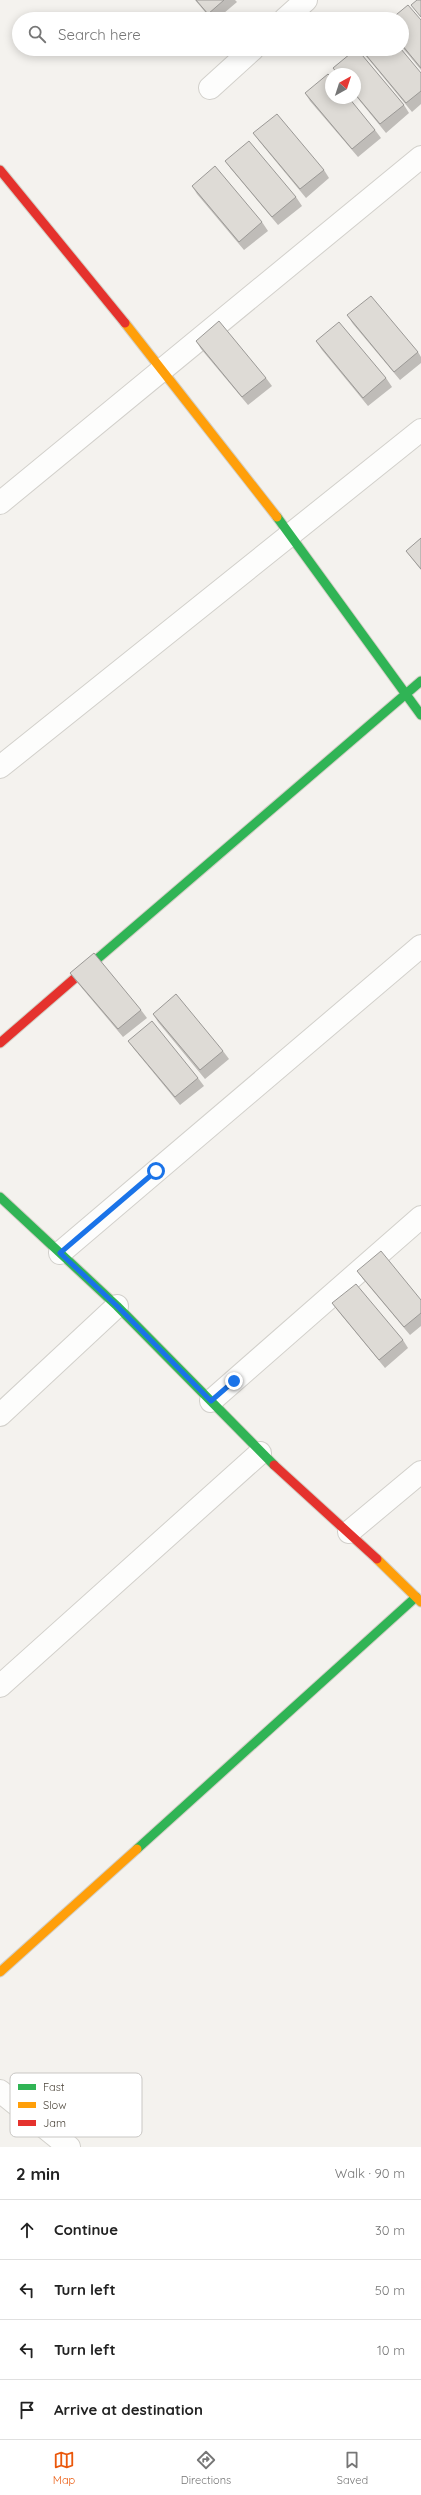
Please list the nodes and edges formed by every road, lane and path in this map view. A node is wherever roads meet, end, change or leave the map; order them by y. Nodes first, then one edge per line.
1 (306, 0) edge
2 (293, 12) edge
3 (245, 56) edge
4 (210, 88) dead end
5 (421, 157) edge
6 (0, 170) edge
7 (162, 368) junction
8 (421, 430) edge
9 (0, 503) edge
10 (291, 535) junction
11 (421, 681) edge
12 (404, 694) junction
13 (421, 715) edge
14 (0, 768) edge
15 (421, 946) edge
16 (0, 1043) edge
17 (0, 1196) edge
18 (421, 1217) edge
19 (60, 1253) junction
20 (117, 1306) junction
21 (211, 1401) junction
22 (0, 1415) edge
23 (260, 1453) junction
24 (421, 1472) edge
25 (349, 1532) junction
26 (419, 1599) edge
27 (0, 1686) edge
28 (0, 1972) edge
29 (0, 2091) edge
30 (10, 2099) edge
31 (57, 2137) edge
32 (69, 2147) edge

1 - 2 street
3 - 4 street
5 - 7 street
6 - 7 street
7 - 9 street
7 - 10 street
8 - 10 street
10 - 12 street
10 - 14 street
11 - 12 street
12 - 13 street
12 - 16 street
15 - 19 street
17 - 19 street
18 - 21 street
19 - 20 street
20 - 21 street
20 - 22 street
21 - 23 street
23 - 25 street
23 - 27 street
24 - 25 street
25 - 26 street
26 - 28 street
29 - 30 street
31 - 32 street

